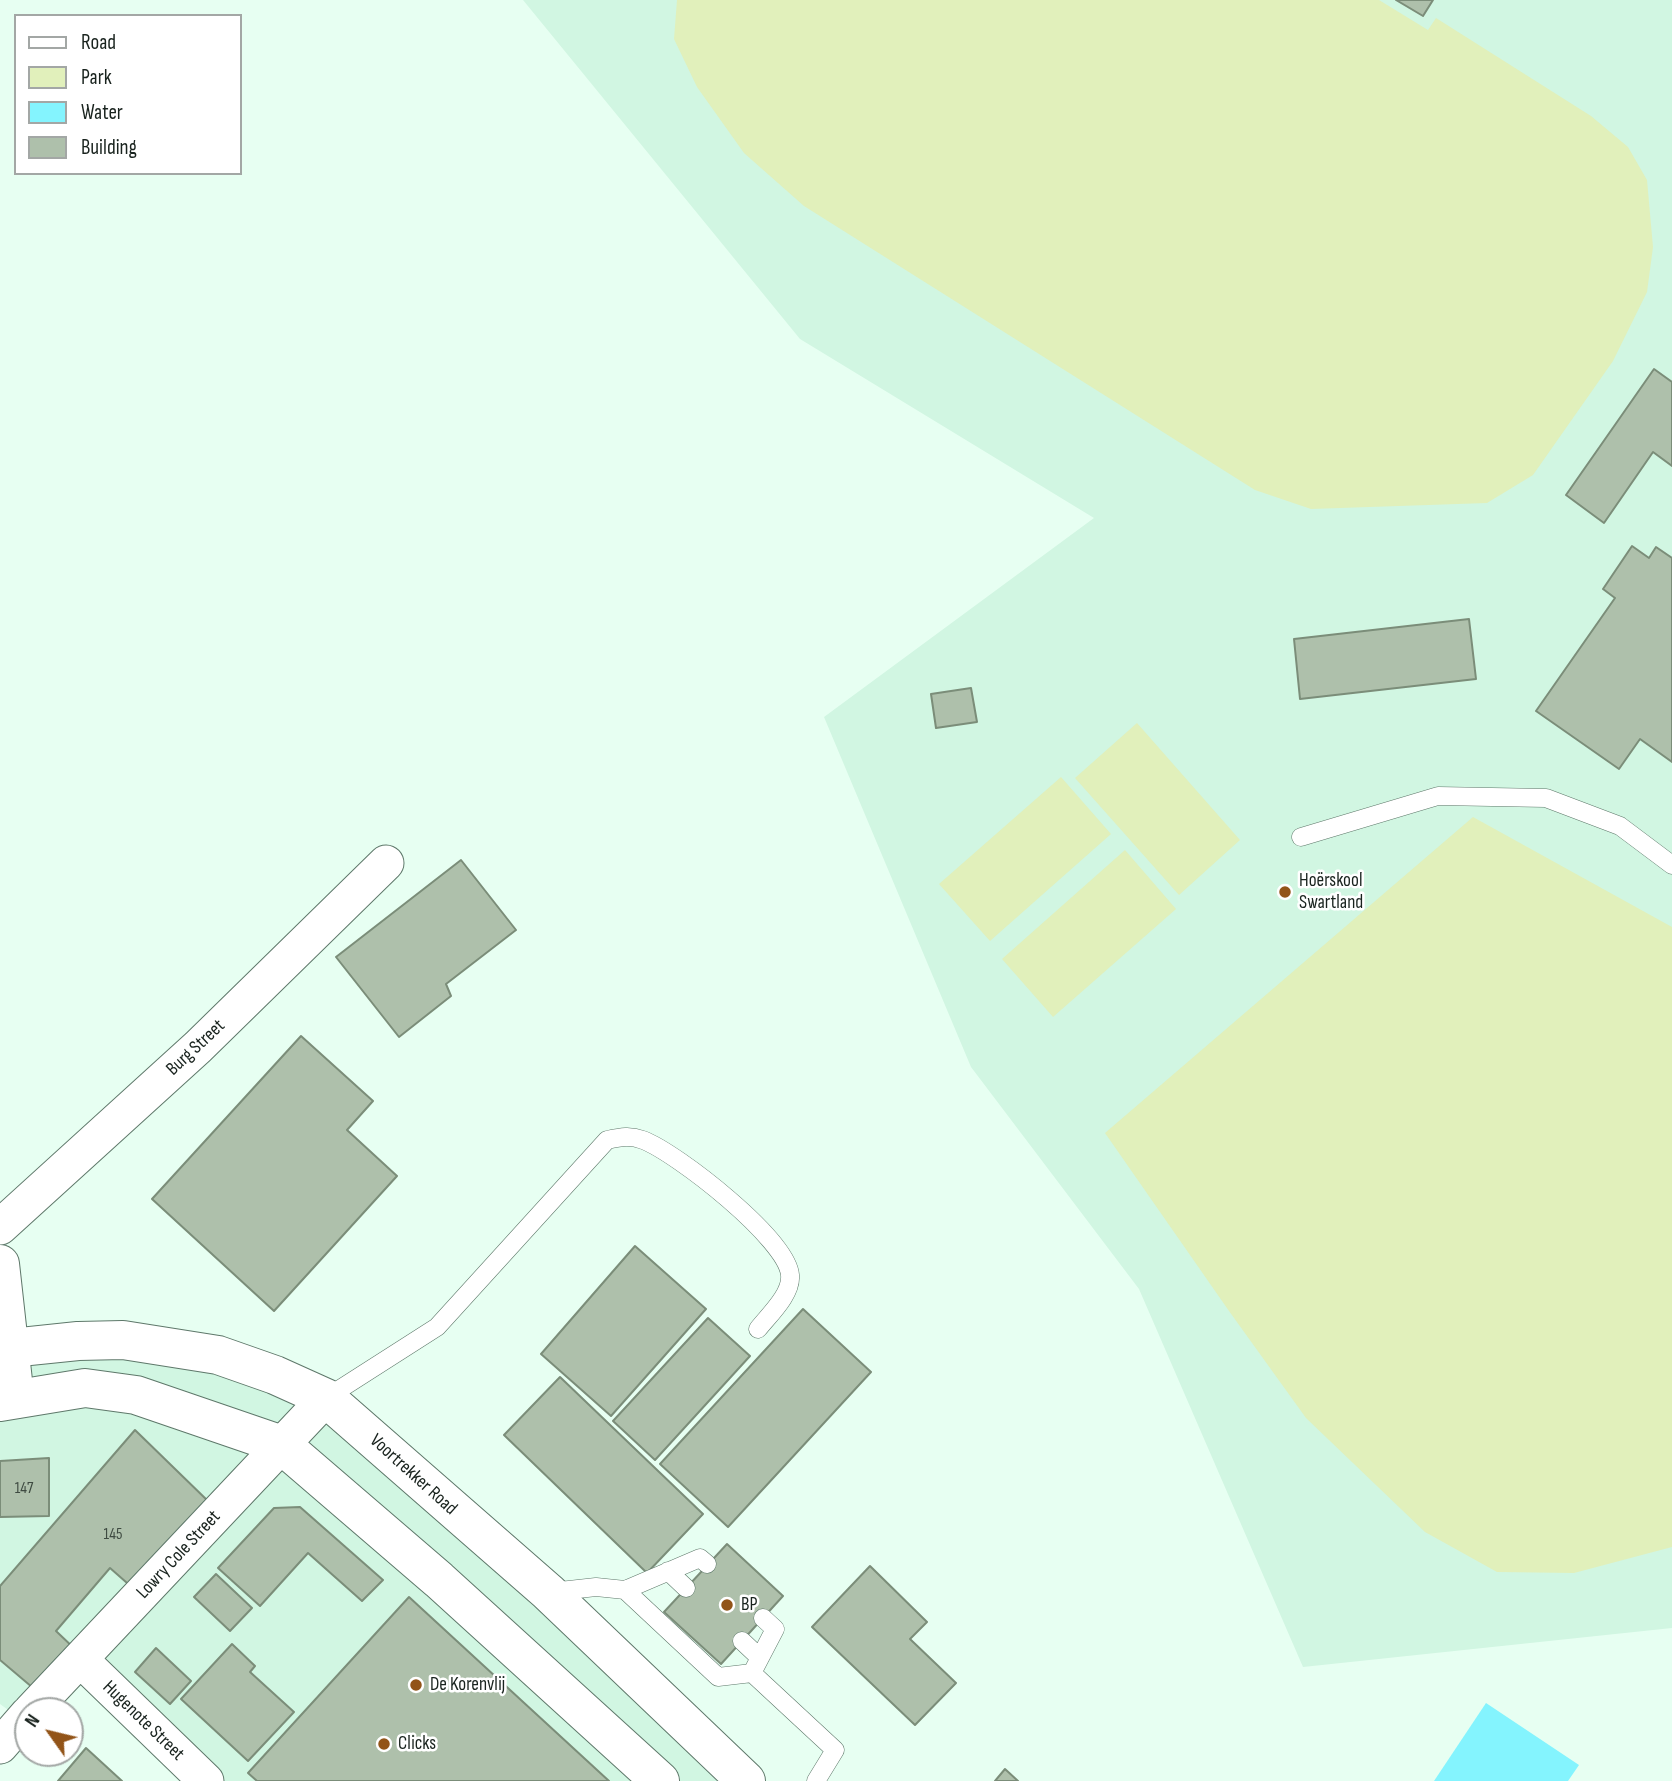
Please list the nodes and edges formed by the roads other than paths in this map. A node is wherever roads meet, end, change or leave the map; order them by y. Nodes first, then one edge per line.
1 (1301, 837) dead end
2 (386, 863) dead end
3 (1672, 865) edge
4 (0, 1227) edge
5 (0, 1264) edge
6 (758, 1329) dead end
7 (5, 1348) edge
8 (326, 1398) junction
9 (8, 1400) edge
10 (282, 1445) junction
11 (707, 1564) dead end
12 (668, 1571) junction
13 (686, 1588) dead end
14 (625, 1590) junction
15 (548, 1592) junction
16 (763, 1618) dead end
17 (742, 1641) dead end
18 (81, 1660) junction
19 (756, 1665) junction
20 (45, 1697) edge
21 (14, 1731) edge
22 (0, 1746) edge
23 (206, 1781) edge
24 (660, 1781) edge
25 (746, 1781) edge
26 (816, 1781) edge

1 - 3 lane
2 - 4 street, Burg Street
5 - 7 main road
6 - 8 lane
7 - 8 main road, Voortrekker Road
7 - 9 main road
8 - 10 street, Lowry Cole Street
8 - 15 main road, Voortrekker Road
9 - 10 main road
10 - 18 street, Lowry Cole Street
10 - 24 main road
11 - 12 lane
12 - 13 lane
12 - 14 lane
14 - 15 lane
14 - 19 lane
15 - 25 main road, Voortrekker Road
16 - 19 lane
17 - 19 lane
18 - 20 street, Lowry Cole Street
18 - 23 street, Hugenote Street
19 - 26 lane
21 - 22 street, Lowry Cole Street

